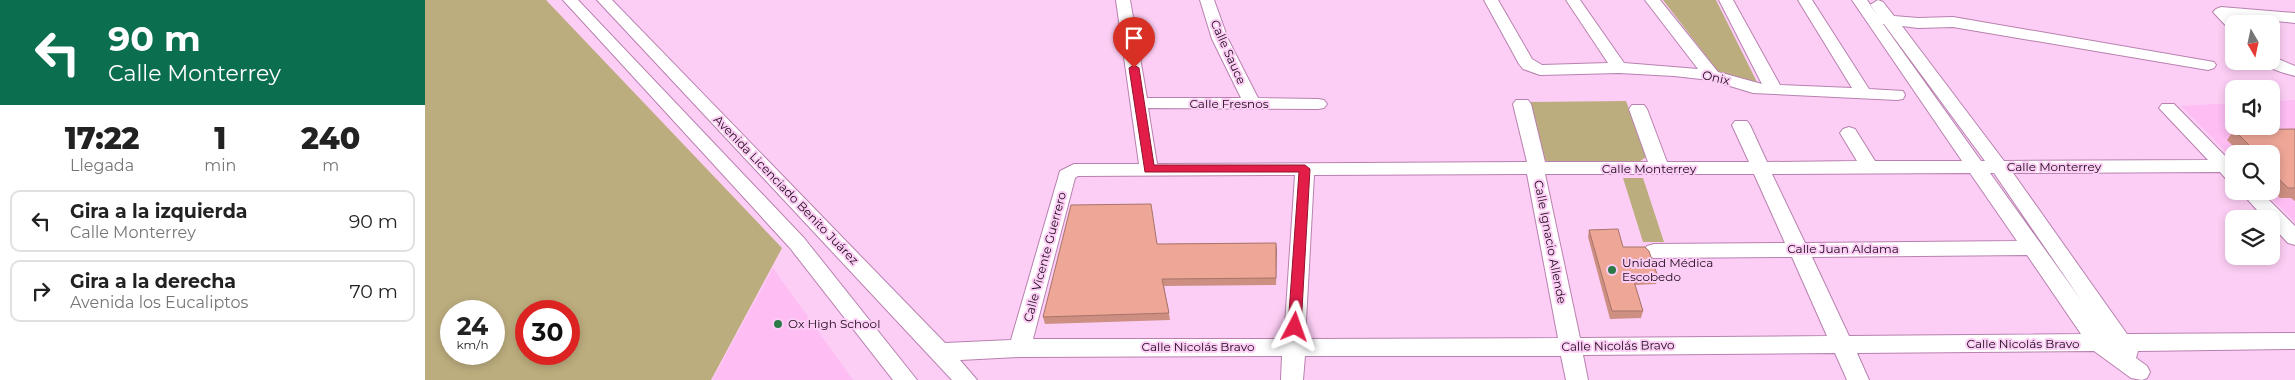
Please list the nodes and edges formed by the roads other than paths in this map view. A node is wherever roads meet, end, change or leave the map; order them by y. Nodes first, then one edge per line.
1 (599, 0) edge
2 (604, 0) edge
3 (1123, 0) edge
4 (1207, 0) edge
5 (1491, 0) edge
6 (1573, 0) edge
7 (1652, 0) edge
8 (1726, 0) edge
9 (1805, 0) edge
10 (1859, 0) edge
11 (574, 4) edge
12 (1878, 12) edge
13 (2267, 15) edge
14 (2280, 16) edge
15 (2225, 18) edge
16 (2295, 18) edge
17 (2208, 65) dead end
18 (1619, 68) junction
19 (1712, 75) junction
20 (1773, 90) junction
21 (1863, 93) junction
22 (1897, 95) dead end
23 (1139, 103) junction
24 (1252, 104) junction
25 (1318, 104) dead end
26 (1522, 104) dead end
27 (2169, 108) dead end
28 (1637, 109) dead end
29 (1741, 125) dead end
30 (1849, 133) dead end
31 (1869, 167) junction
32 (1976, 167) junction
33 (2225, 167) edge
34 (1761, 168) junction
35 (2000, 168) junction
36 (1149, 169) junction
37 (1305, 169) junction
38 (1535, 169) junction
39 (1659, 169) junction
40 (1074, 170) joint
41 (2225, 171) edge
42 (2258, 200) edge
43 (2295, 238) edge
44 (2033, 248) junction
45 (1798, 250) junction
46 (1654, 251) dead end
47 (2295, 341) edge
48 (1841, 344) junction
49 (2100, 344) junction
50 (2125, 344) junction
51 (1293, 347) junction
52 (1571, 347) junction
53 (1020, 348) junction
54 (941, 352) junction
55 (2141, 376) edge
56 (906, 380) edge
57 (966, 380) edge
58 (1292, 380) edge
59 (1577, 380) edge
60 (1858, 380) edge

1 - 11 street
2 - 54 street, Avenida Licenciado Benito Juárez
3 - 23 street
4 - 24 street, Calle Sauce
5 - 18 street, Onix
6 - 18 street
7 - 19 street
8 - 20 street
9 - 21 street
10 - 12 street
11 - 56 street
12 - 17 street
12 - 32 street
12 - 35 street
13 - 15 street
14 - 16 street
18 - 19 street, Onix
19 - 20 street, Onix
20 - 21 street, Onix
21 - 22 street, Onix
23 - 24 street, Calle Fresnos
23 - 36 street
24 - 25 street, Calle Fresnos
26 - 38 street, Calle Ignacio Allende
27 - 33 street
28 - 39 street
29 - 34 street
30 - 31 street
31 - 32 street, Calle Monterrey
31 - 34 street, Calle Monterrey
32 - 35 street, Calle Monterrey
32 - 44 street
34 - 39 street, Calle Monterrey
34 - 45 street
35 - 41 street, Calle Monterrey
35 - 50 street
36 - 37 street, Calle Monterrey
36 - 40 street, Calle Monterrey
37 - 38 street, Calle Monterrey
37 - 51 street
38 - 39 street, Calle Monterrey
38 - 52 street, Calle Ignacio Allende
40 - 53 street, Calle Vicente Guerrero
42 - 43 street
44 - 45 street, Calle Juan Aldama
44 - 49 street
45 - 46 street, Calle Juan Aldama
45 - 48 street
47 - 50 street, Calle Nicolás Bravo
48 - 49 street, Calle Nicolás Bravo
48 - 52 street, Calle Nicolás Bravo
48 - 60 street
49 - 50 street, Calle Nicolás Bravo
49 - 55 street
50 - 55 street
51 - 52 street, Calle Nicolás Bravo
51 - 53 street, Calle Nicolás Bravo
51 - 58 street
52 - 59 street, Calle Ignacio Allende
53 - 54 street, Calle Nicolás Bravo
54 - 57 street, Avenida Licenciado Benito Juárez

